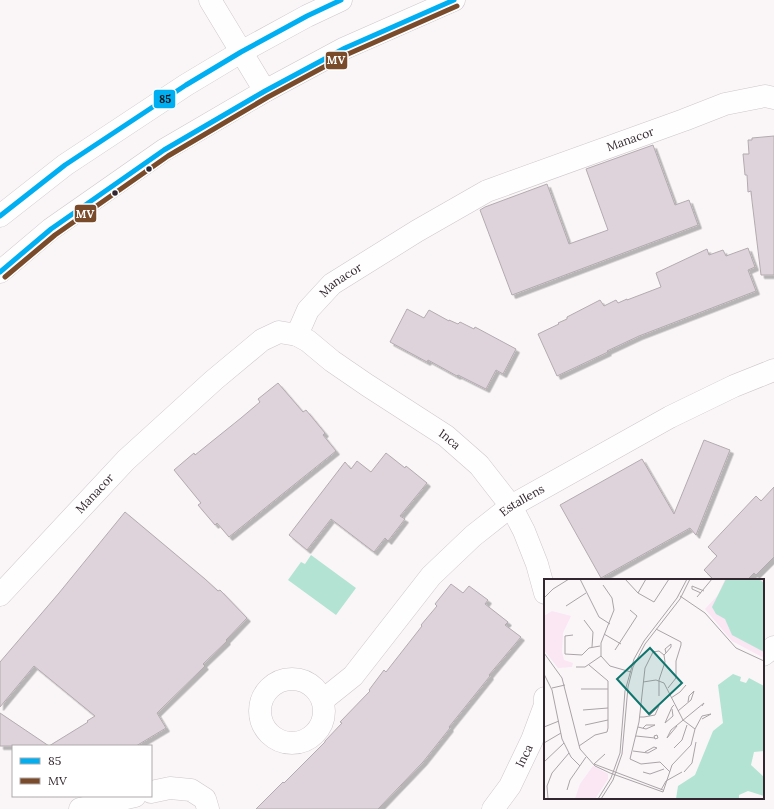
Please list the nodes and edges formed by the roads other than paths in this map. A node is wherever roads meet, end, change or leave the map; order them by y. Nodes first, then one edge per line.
1 (210, 0) edge
2 (341, 0) edge
3 (454, 0) edge
4 (241, 52) junction
5 (265, 91) junction
6 (774, 98) edge
7 (0, 216) edge
8 (0, 272) edge
9 (297, 335) junction
10 (774, 370) edge
11 (511, 506) junction
12 (544, 589) edge
13 (0, 595) edge
14 (774, 647) edge
15 (764, 654) edge
16 (323, 700) dead end
17 (544, 709) edge
18 (152, 792) edge
19 (131, 797) edge
20 (80, 809) edge
21 (208, 809) edge
22 (493, 809) edge

1 - 4 street
2 - 4 street
3 - 5 street
4 - 5 street
4 - 7 street
5 - 8 street
6 - 9 street, Manacor
9 - 11 street, Inca
9 - 13 street, Manacor
10 - 11 street, Estallens
11 - 12 street, Inca
11 - 16 street, Estallens
14 - 15 street
17 - 22 street, Inca
18 - 21 street
19 - 20 street

